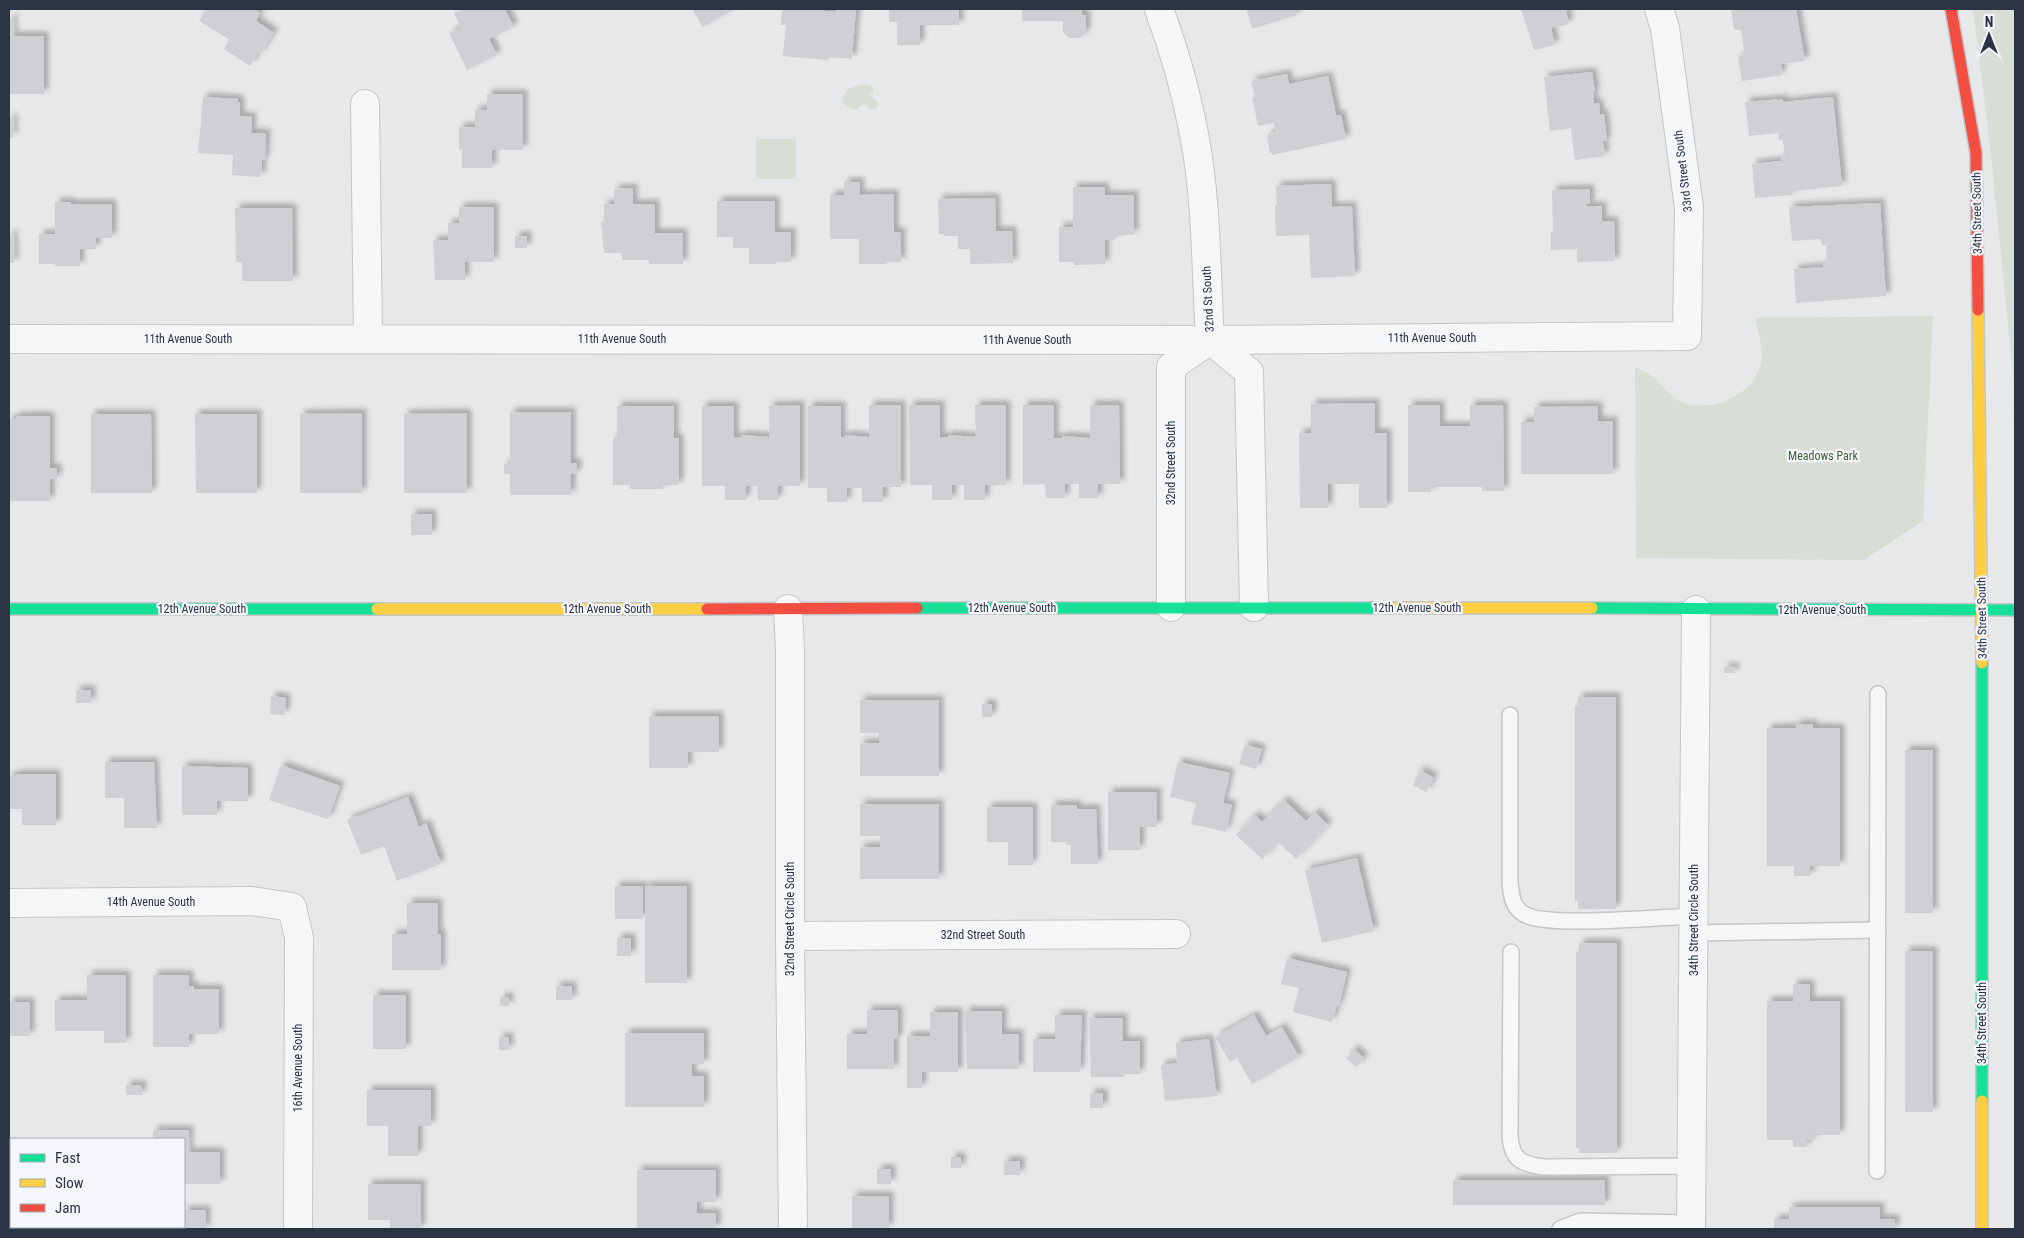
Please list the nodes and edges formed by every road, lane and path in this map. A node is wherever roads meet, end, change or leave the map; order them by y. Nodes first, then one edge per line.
1 (1159, 9) edge
2 (1659, 9) edge
3 (1951, 9) edge
4 (365, 104) dead end
5 (1686, 336) joint
6 (9, 339) edge
7 (368, 339) junction
8 (1210, 340) junction
9 (1171, 607) junction
10 (1254, 607) junction
11 (9, 609) edge
12 (788, 610) junction
13 (1696, 610) junction
14 (1982, 610) junction
15 (2015, 610) edge
16 (1878, 694) dead end
17 (1510, 715) dead end
18 (9, 903) edge
19 (292, 908) joint
20 (1694, 924) junction
21 (1878, 930) junction
22 (1176, 934) dead end
23 (790, 936) junction
24 (1511, 952) dead end
25 (1692, 1166) junction
26 (1877, 1171) dead end
27 (1691, 1226) edge
28 (298, 1229) edge
29 (793, 1229) edge
30 (1560, 1229) edge
31 (1982, 1229) edge

1 - 8 street, 32nd St South
2 - 5 street, 33rd Street South
3 - 14 street, 34th Street South
4 - 7 street
5 - 8 street, 11th Avenue South
6 - 7 street, 11th Avenue South
7 - 8 street, 11th Avenue South
8 - 9 street, 32nd Street South
8 - 10 street, 32nd St South
9 - 10 street, 12th Avenue South
9 - 12 street, 12th Avenue South
10 - 13 street, 12th Avenue South
11 - 12 street, 12th Avenue South
12 - 23 street, 32nd Street Circle South
13 - 14 street, 12th Avenue South
13 - 20 street, 34th Street Circle South
14 - 15 street, 12th Avenue South
14 - 31 street, 34th Street South
16 - 21 lane
17 - 20 lane
18 - 19 street, 14th Avenue South
19 - 28 street, 16th Avenue South
20 - 21 lane
20 - 25 street, 34th Street Circle South
21 - 26 lane
22 - 23 street, 32nd Street South
23 - 29 street, 32nd Street Circle South
24 - 25 lane
25 - 27 street, 34th Street Circle South
27 - 30 lane

